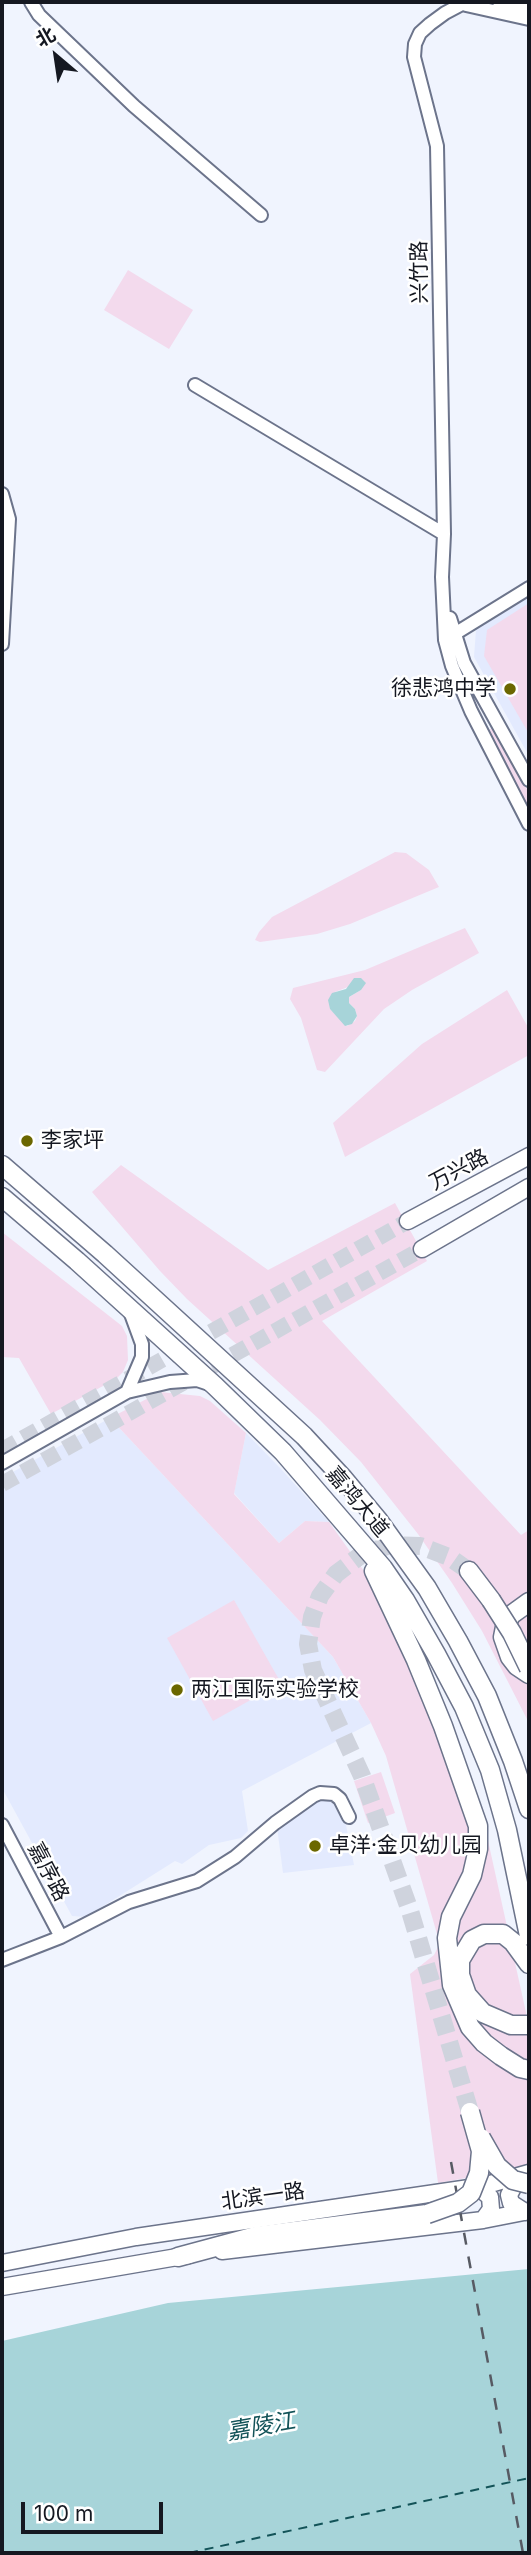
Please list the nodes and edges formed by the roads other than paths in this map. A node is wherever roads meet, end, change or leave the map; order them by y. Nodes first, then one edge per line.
1 (31, 2) edge
2 (501, 2) edge
3 (468, 3) edge
4 (529, 7) edge
5 (529, 19) edge
6 (261, 215) dead end
7 (195, 385) dead end
8 (2, 494) edge
9 (444, 534) junction
10 (529, 588) edge
11 (449, 638) junction
12 (2, 644) edge
13 (529, 780) edge
14 (529, 824) edge
15 (529, 1156) edge
16 (2, 1165) edge
17 (529, 1187) edge
18 (2, 1197) edge
19 (408, 1221) tunnel mouth
20 (422, 1249) tunnel mouth
21 (127, 1307) junction
22 (215, 1386) junction
23 (127, 1392) junction
24 (2, 1463) edge
25 (358, 1536) junction
26 (469, 1571) tunnel mouth
27 (529, 1602) edge
28 (512, 1633) junction
29 (529, 1656) edge
30 (529, 1671) edge
31 (529, 1809) edge
32 (349, 1816) dead end
33 (2, 1825) edge
34 (529, 1936) edge
35 (61, 1937) junction
36 (2, 1960) edge
37 (529, 1965) edge
38 (529, 2025) edge
39 (529, 2070) edge
40 (526, 2178) edge
41 (478, 2187) junction
42 (527, 2211) edge
43 (483, 2220) junction
44 (178, 2257) junction
45 (2, 2263) edge
46 (2, 2287) edge

1 - 6 street
2 - 4 main road
3 - 5 street
3 - 9 street, 兴竹路
7 - 9 street
8 - 12 street
9 - 11 street, 兴竹路
10 - 11 street
11 - 13 street, 兴竹路
11 - 14 street, 兴竹路
15 - 19 main road, 万兴路
16 - 31 highway, 嘉鸿大道
17 - 20 main road
18 - 21 highway, 嘉鸿大道
21 - 22 highway, 嘉鸿大道
21 - 23 street
22 - 23 street
22 - 25 highway, 嘉鸿大道
23 - 24 street
25 - 34 highway, 嘉鸿大道
25 - 39 highway
26 - 28 highway, bridge
27 - 30 highway
28 - 29 highway, bridge
28 - 30 highway, bridge
32 - 35 street
33 - 35 street, 嘉序路
35 - 36 street
37 - 38 highway
40 - 41 main road, 北滨一路
40 - 42 main road
40 - 44 highway, bridge
41 - 43 main road
41 - 45 main road, 北滨一路
42 - 43 main road
43 - 44 main road
44 - 46 main road

